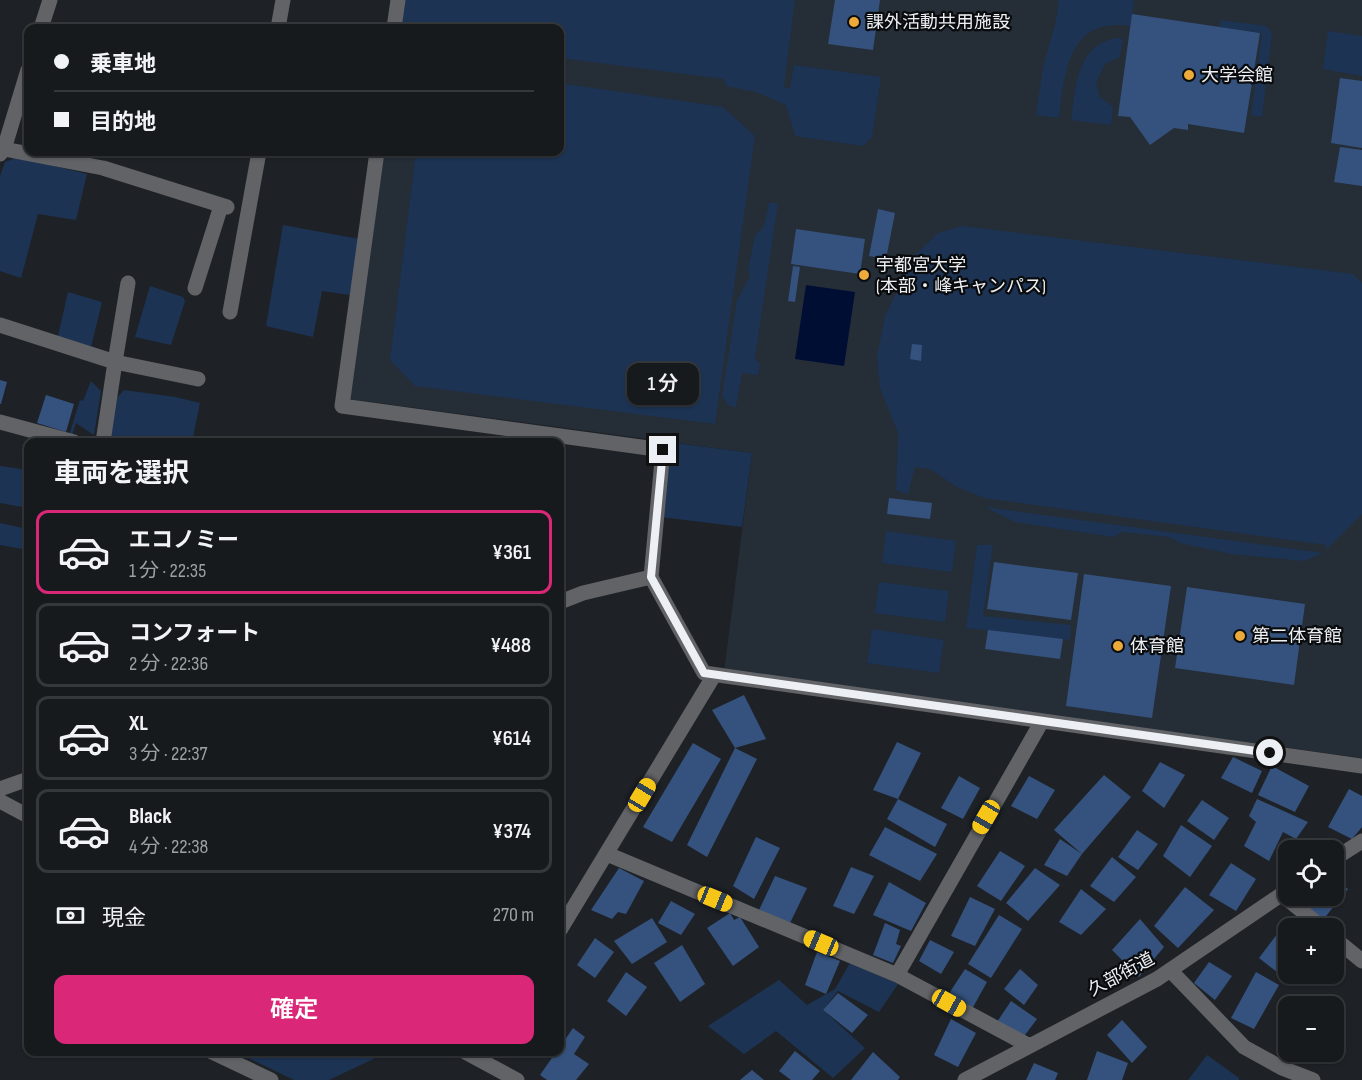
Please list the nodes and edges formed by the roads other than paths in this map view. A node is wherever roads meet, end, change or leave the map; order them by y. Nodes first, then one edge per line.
1 (50, 0) edge
2 (283, 0) edge
3 (398, 0) edge
4 (42, 24) edge
5 (279, 24) edge
6 (395, 24) edge
7 (24, 83) edge
8 (2, 152) edge
9 (24, 155) edge
10 (27, 156) edge
11 (258, 156) edge
12 (376, 156) edge
13 (128, 283) dead end
14 (195, 288) dead end
15 (230, 312) dead end
16 (0, 326) edge
17 (115, 362) junction
18 (198, 379) dead end
19 (0, 423) edge
20 (58, 438) edge
21 (104, 438) edge
22 (651, 577) junction
23 (564, 600) edge
24 (713, 676) junction
25 (1042, 721) junction
26 (1362, 766) edge
27 (24, 780) edge
28 (0, 789) edge
29 (0, 801) edge
30 (24, 814) edge
31 (1362, 842) edge
32 (1344, 853) edge
33 (607, 854) junction
34 (1278, 898) edge
35 (1299, 906) edge
36 (1312, 918) edge
37 (564, 924) edge
38 (1344, 947) edge
39 (1362, 962) edge
40 (1170, 970) junction
41 (897, 975) junction
42 (1028, 1045) junction
43 (221, 1056) edge
44 (478, 1056) edge
45 (271, 1080) edge
46 (517, 1080) edge
47 (965, 1080) edge
48 (1314, 1080) edge

1 - 4 street
2 - 5 street
3 - 6 street
7 - 8 street
8 - 9 street
10 - 14 street
11 - 15 street
12 - 22 street
13 - 17 street
16 - 17 street
17 - 18 street
17 - 21 street
19 - 20 street
22 - 23 street
22 - 24 street
24 - 25 street
24 - 33 street
25 - 26 street
25 - 41 street
27 - 28 street
29 - 30 street
31 - 32 street
33 - 37 street
33 - 41 street
34 - 40 street, 久部街道
35 - 36 street
38 - 39 street
40 - 42 street, 久部街道
40 - 48 street
41 - 42 street
42 - 47 street, 久部街道
43 - 45 street
44 - 46 street

